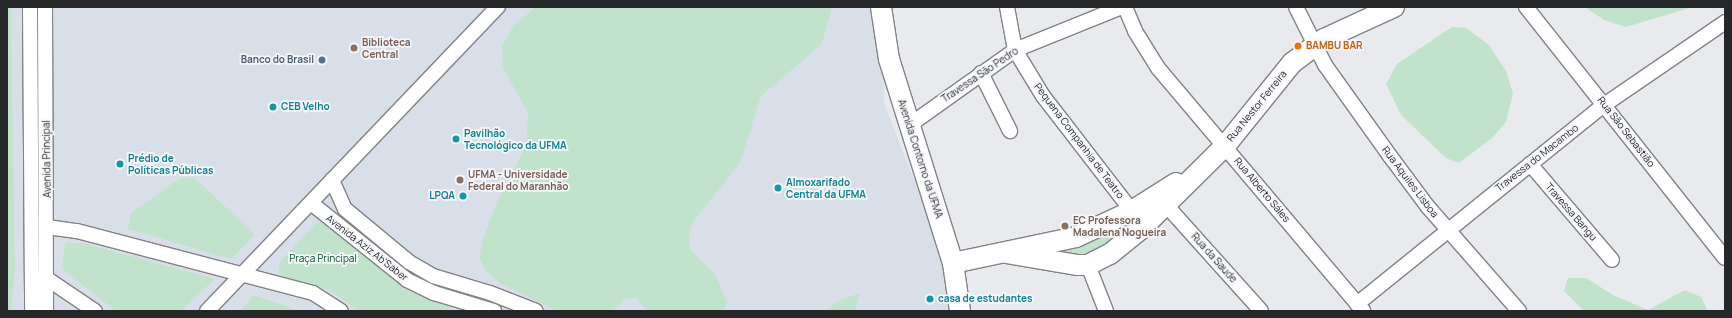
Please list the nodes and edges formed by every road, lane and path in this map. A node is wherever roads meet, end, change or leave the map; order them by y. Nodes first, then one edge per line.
1 (30, 7) edge
2 (45, 7) edge
3 (498, 7) edge
4 (881, 7) edge
5 (1007, 7) edge
6 (1122, 7) edge
7 (1125, 7) edge
8 (1296, 7) edge
9 (1394, 7) edge
10 (1526, 7) edge
11 (1725, 22) edge
12 (1314, 45) junction
13 (1015, 50) junction
14 (981, 73) junction
15 (1604, 105) junction
16 (910, 124) junction
17 (1010, 131) dead end
18 (1225, 146) junction
19 (1206, 163) junction
20 (1530, 164) junction
21 (332, 180) junction
22 (311, 203) junction
23 (1166, 205) junction
24 (1132, 211) junction
25 (48, 227) junction
26 (1447, 229) junction
27 (1006, 253) junction
28 (1725, 258) edge
29 (1612, 260) dead end
30 (953, 263) junction
31 (1088, 265) junction
32 (242, 275) junction
33 (31, 278) junction
34 (46, 278) junction
35 (442, 279) junction
36 (434, 293) junction
37 (461, 306) edge
38 (1360, 308) edge
39 (32, 311) edge
40 (46, 311) edge
41 (95, 311) edge
42 (207, 311) edge
43 (341, 311) edge
44 (494, 311) edge
45 (536, 311) edge
46 (960, 311) edge
47 (1106, 311) edge
48 (1261, 311) edge
49 (1519, 311) edge

1 - 33 street, Avenida Principal
2 - 25 street, Avenida Principal
3 - 21 street
4 - 16 street, Avenida Contorno da UFMA
5 - 13 street
6 - 13 street, Travessa São Pedro
7 - 18 street, Rua Alberto Sáles
8 - 12 street, Rua Aquiles Lisboa
9 - 12 street, Rua Nestor Ferreira
10 - 15 street, Rua São Sebastião
11 - 15 street, Travessa do Macambo
12 - 18 street, Rua Nestor Ferreira
12 - 26 street, Rua Aquiles Lisboa
13 - 14 street, Travessa São Pedro
13 - 24 street, Pequena Companhia de Teatro
14 - 16 street, Travessa São Pedro
14 - 17 street
15 - 20 street, Travessa do Macambo
15 - 28 street, Rua São Sebastião
16 - 30 street, Avenida Contorno da UFMA
18 - 19 street, Rua Nestor Ferreira
18 - 38 street, Rua Alberto Sáles
19 - 23 street, Rua Nestor Ferreira
19 - 24 street, Rua Nestor Ferreira
20 - 26 street, Travessa do Macambo
20 - 29 street, Travessa Bangu
21 - 22 street
21 - 35 street, Avenida Aziz Ab'Saber
22 - 32 street
22 - 36 street, Avenida Aziz Ab'Saber
23 - 31 street, Rua Nestor Ferreira
23 - 48 street, Rua da Saude
24 - 27 street, Rua Nestor Ferreira
25 - 32 street
25 - 34 street, Avenida Principal
26 - 38 street, Travessa do Macambo
26 - 49 street, Rua Aquiles Lisboa
27 - 30 street, Rua Nestor Ferreira
27 - 31 street, Rua Nestor Ferreira
30 - 46 street, Avenida Contorno da UFMA
31 - 47 street
32 - 42 street
32 - 43 street
33 - 34 street
33 - 39 street, Avenida Principal
34 - 40 street, Avenida Principal
34 - 41 street
35 - 36 street
35 - 45 street, Avenida Aziz Ab'Saber
36 - 37 street, Avenida Aziz Ab'Saber
37 - 44 street, Avenida Aziz Ab'Saber

